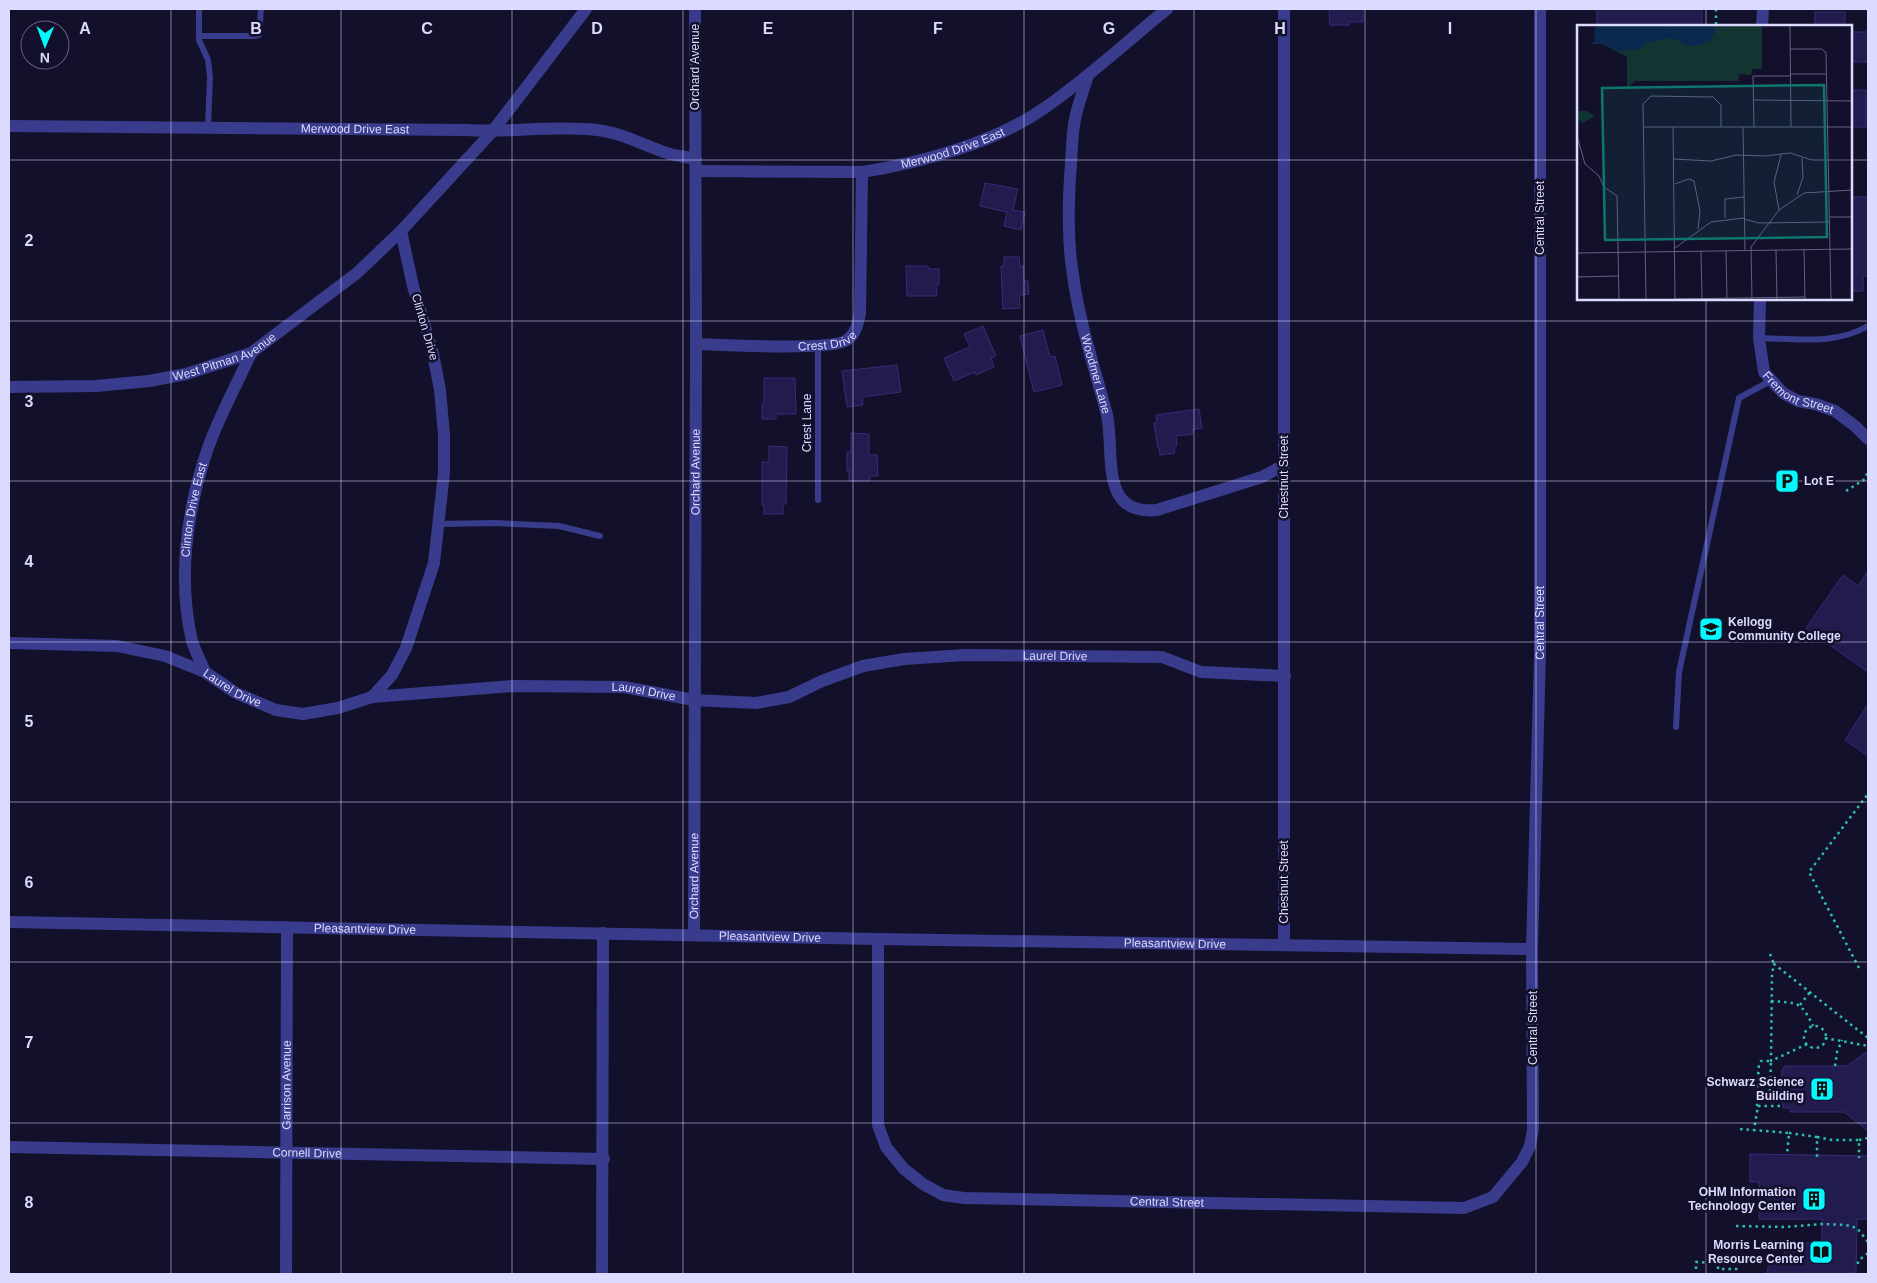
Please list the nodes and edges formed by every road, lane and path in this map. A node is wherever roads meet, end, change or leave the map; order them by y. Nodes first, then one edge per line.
1 (199, 9) edge
2 (261, 9) edge
3 (586, 9) edge
4 (695, 9) edge
5 (1167, 9) edge
6 (1284, 9) edge
7 (1540, 9) edge
8 (1716, 9) edge
9 (1762, 9) edge
10 (1716, 25) edge
11 (1762, 25) edge
12 (199, 36) junction
13 (1088, 75) junction
14 (9, 126) edge
15 (208, 127) junction
16 (492, 132) junction
17 (696, 165) junction
18 (862, 172) junction
19 (402, 231) junction
20 (1760, 300) edge
21 (1868, 326) edge
22 (1759, 338) junction
23 (696, 344) junction
24 (818, 346) junction
25 (252, 353) junction
26 (1772, 380) junction
27 (9, 387) edge
28 (1868, 439) edge
29 (1284, 465) junction
30 (1868, 472) edge
31 (1846, 490) dead end
32 (818, 500) dead end
33 (438, 524) junction
34 (600, 536) dead end
35 (9, 643) edge
36 (205, 672) junction
37 (1285, 676) junction
38 (372, 697) junction
39 (694, 700) junction
40 (1676, 727) dead end
41 (1868, 794) edge
42 (9, 922) edge
43 (287, 926) junction
44 (603, 933) junction
45 (694, 934) junction
46 (878, 939) junction
47 (1284, 944) junction
48 (1532, 949) junction
49 (1770, 954) dead end
50 (1774, 964) junction
51 (1859, 968) dead end
52 (1810, 992) junction
53 (1771, 1001) junction
54 (1800, 1006) junction
55 (1813, 1026) junction
56 (1825, 1038) junction
57 (1868, 1038) edge
58 (1842, 1040) junction
59 (1807, 1044) junction
60 (1868, 1046) edge
61 (1771, 1061) junction
62 (1834, 1066) dead end
63 (1776, 1091) dead end
64 (1758, 1106) junction
65 (1783, 1106) dead end
66 (1740, 1129) dead end
67 (1754, 1130) junction
68 (1789, 1133) junction
69 (1817, 1137) junction
70 (1868, 1138) edge
71 (1858, 1140) junction
72 (9, 1147) edge
73 (287, 1154) junction
74 (1786, 1155) dead end
75 (1817, 1157) dead end
76 (1859, 1158) dead end
77 (604, 1159) junction
78 (1736, 1226) dead end
79 (1868, 1242) edge
80 (1868, 1249) edge
81 (1858, 1264) dead end
82 (1696, 1269) dead end
83 (1738, 1269) dead end
84 (286, 1274) edge
85 (602, 1274) edge

1 - 12 lane
2 - 12 lane
3 - 16 street
4 - 17 street, Orchard Avenue
5 - 13 street, Merwood Drive East
6 - 29 street, Chestnut Street
7 - 48 street, Central Street
8 - 10 path
9 - 11 street
12 - 15 lane
13 - 18 street, Merwood Drive East
13 - 29 street, Woodmer Lane
14 - 15 street, Merwood Drive East
15 - 16 street, Merwood Drive East
16 - 17 street, Merwood Drive East
16 - 19 street
17 - 18 street, Merwood Drive East
17 - 23 street, Orchard Avenue
18 - 24 street, Crest Drive
19 - 25 street, West Pitman Avenue
19 - 33 street, Clinton Drive
20 - 22 street, Fremont Street
21 - 22 lane
22 - 26 street, Fremont Street
23 - 24 street, Crest Drive
23 - 39 street, Orchard Avenue
24 - 32 lane, Crest Lane
25 - 27 street, West Pitman Avenue
25 - 36 street, Clinton Drive East
26 - 28 street, Fremont Street
26 - 40 lane
29 - 37 street, Chestnut Street
30 - 31 path
33 - 34 lane
33 - 38 street, Clinton Drive
35 - 36 street, Laurel Drive
36 - 38 street, Laurel Drive
37 - 39 street, Laurel Drive
37 - 47 street, Chestnut Street
38 - 39 street, Laurel Drive
39 - 45 street, Orchard Avenue
41 - 51 path
42 - 43 street, Pleasantview Drive
43 - 44 street, Pleasantview Drive
43 - 73 street, Garrison Avenue
44 - 45 street, Pleasantview Drive
44 - 77 street
45 - 46 street, Pleasantview Drive
46 - 47 street, Pleasantview Drive
46 - 48 street, Central Street
47 - 48 street, Pleasantview Drive
49 - 50 path
50 - 52 path
50 - 53 path
52 - 54 path
52 - 57 path
53 - 54 path
53 - 61 path
54 - 55 path
55 - 56 path
55 - 59 path
56 - 58 path
56 - 59 path
58 - 60 path
58 - 62 path
59 - 61 path
61 - 63 path
61 - 64 path
64 - 65 path
64 - 67 path
66 - 67 path
67 - 68 path
68 - 69 path
68 - 74 path
69 - 71 path
69 - 75 path
70 - 71 path
71 - 76 path
72 - 73 street, Cornell Drive
73 - 77 street, Cornell Drive
73 - 84 street, Garrison Avenue
77 - 85 street
78 - 79 path
79 - 80 path
80 - 81 path
82 - 83 path

